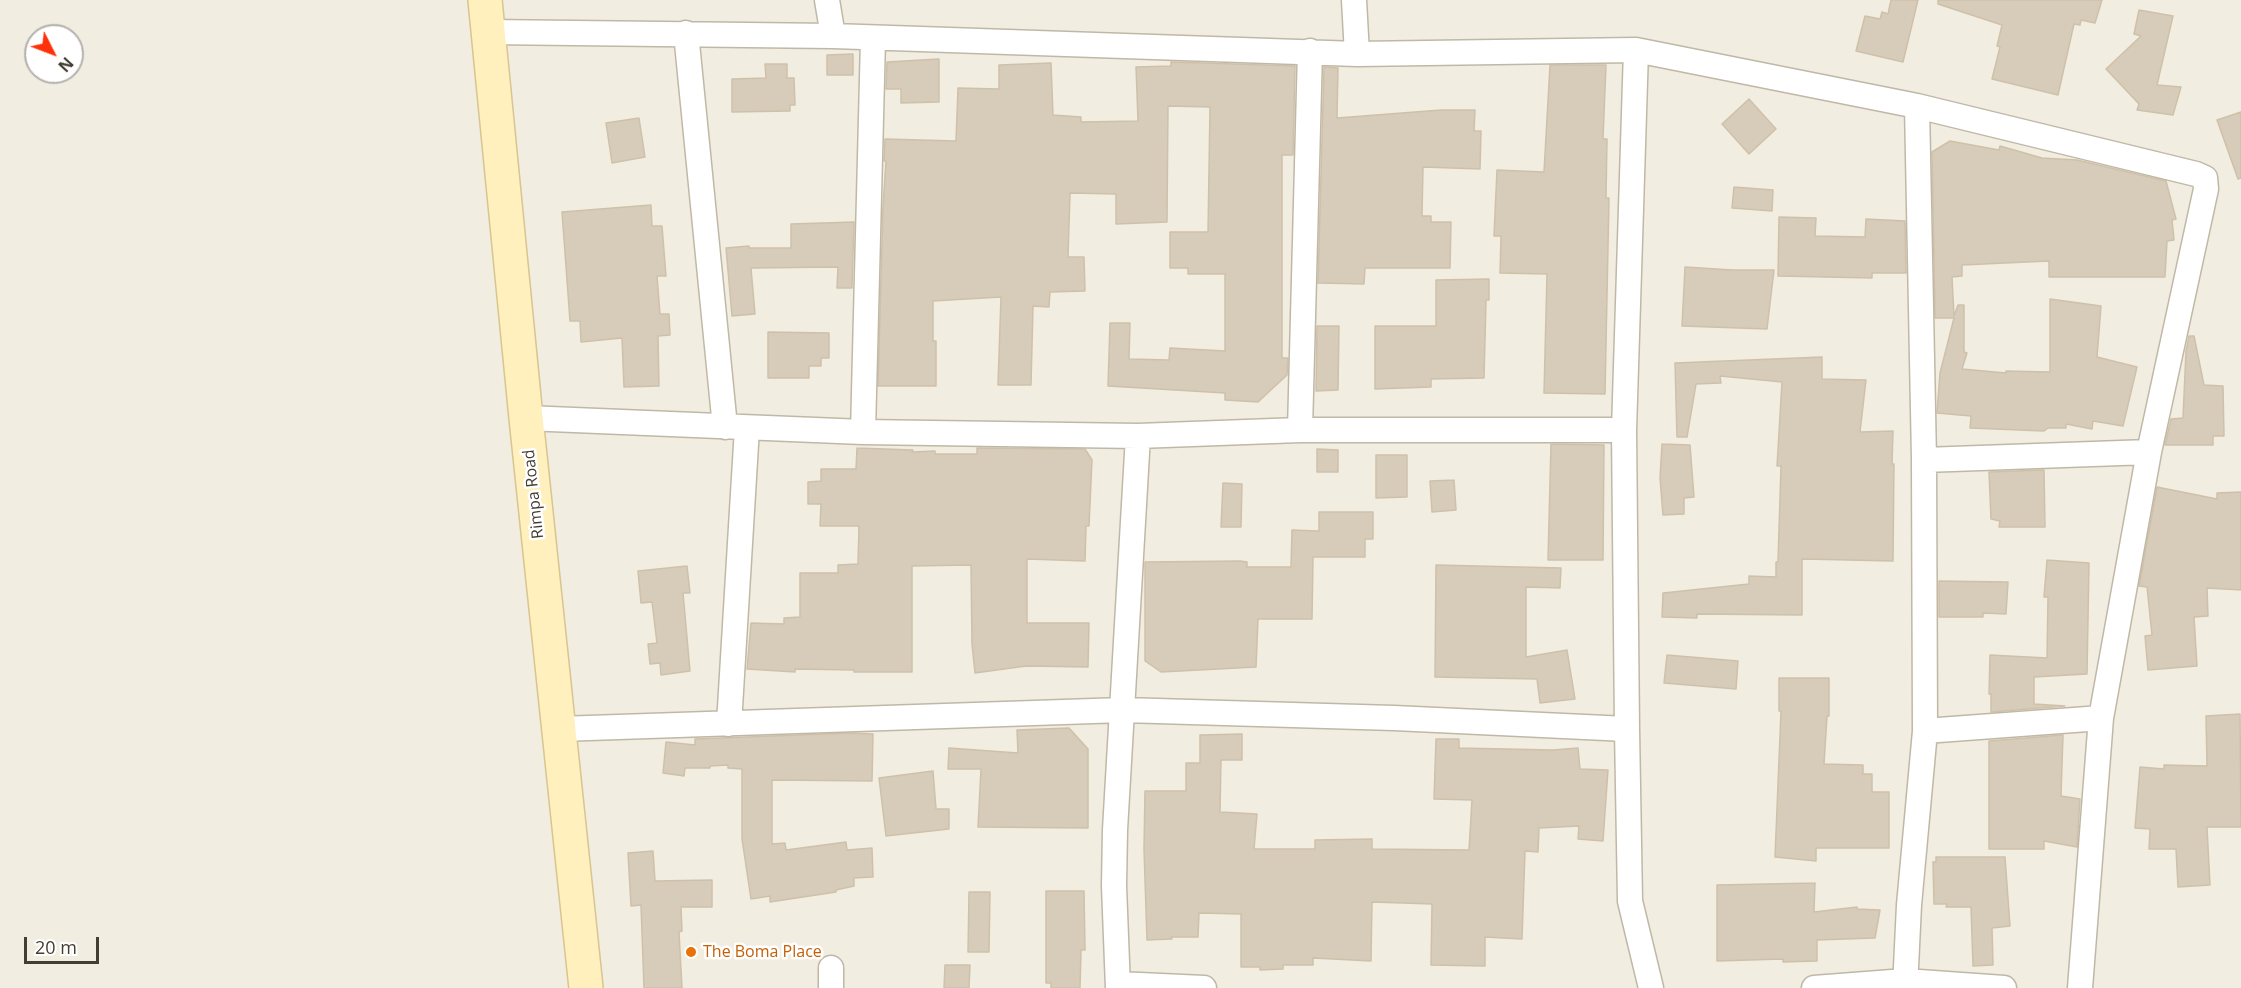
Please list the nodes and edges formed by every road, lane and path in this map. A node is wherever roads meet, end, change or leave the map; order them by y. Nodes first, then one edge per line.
1 (485, 0) edge
2 (827, 0) edge
3 (1354, 0) edge
4 (488, 32) junction
5 (686, 33) junction
6 (833, 36) junction
7 (873, 39) junction
8 (1636, 50) junction
9 (1310, 51) junction
10 (1357, 54) junction
11 (1917, 106) junction
12 (526, 418) junction
13 (736, 428) junction
14 (1300, 430) junction
15 (1624, 430) junction
16 (863, 432) junction
17 (1138, 436) junction
18 (2149, 452) junction
19 (1924, 460) junction
20 (1123, 710) junction
21 (2101, 718) junction
22 (729, 724) junction
23 (559, 729) junction
24 (1627, 729) junction
25 (1925, 731) junction
26 (1905, 985) edge
27 (1118, 986) edge
28 (586, 988) edge
29 (1204, 988) edge
30 (1651, 988) edge
31 (1814, 988) edge
32 (2004, 988) edge
33 (2080, 988) edge

1 - 4 street, Rimpa Road
2 - 6 street
3 - 10 street
4 - 5 street
4 - 12 street, Rimpa Road
5 - 6 street
5 - 13 street
6 - 7 street
7 - 9 street
7 - 16 street
8 - 10 street
8 - 11 street
8 - 15 street
9 - 10 street
9 - 14 street
11 - 18 street
11 - 19 street
12 - 13 street
12 - 23 street, Rimpa Road
13 - 16 street
13 - 22 street
14 - 15 street
14 - 17 street
15 - 24 street
16 - 17 street
17 - 20 street
18 - 19 street
18 - 21 street
19 - 25 street
20 - 22 street
20 - 24 street
20 - 27 street
21 - 25 street
21 - 33 street
22 - 23 street
23 - 28 street, Rimpa Road
24 - 30 street
25 - 26 street
26 - 31 street
26 - 32 street
27 - 29 street

